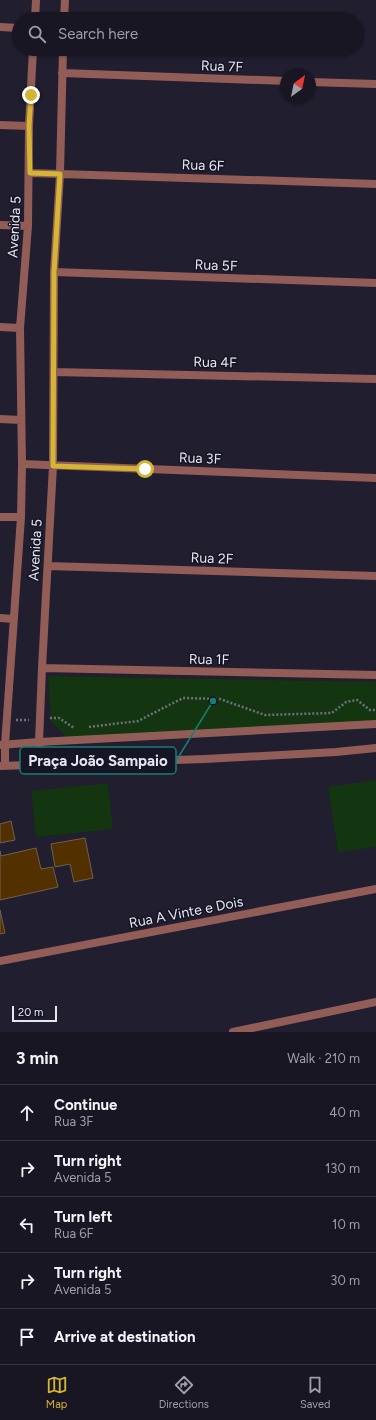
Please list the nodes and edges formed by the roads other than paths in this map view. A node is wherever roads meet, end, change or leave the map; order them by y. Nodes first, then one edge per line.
1 (36, 0) edge
2 (65, 0) edge
3 (35, 12) edge
4 (64, 12) edge
5 (0, 27) edge
6 (12, 28) edge
7 (33, 56) edge
8 (63, 56) edge
9 (62, 73) junction
10 (280, 81) edge
11 (316, 82) edge
12 (376, 84) edge
13 (0, 125) edge
14 (29, 126) junction
15 (30, 173) junction
16 (60, 174) junction
17 (376, 184) edge
18 (0, 225) edge
19 (28, 226) junction
20 (54, 272) junction
21 (376, 283) edge
22 (0, 327) edge
23 (20, 328) junction
24 (54, 372) junction
25 (376, 379) edge
26 (0, 419) edge
27 (22, 420) junction
28 (22, 464) junction
29 (53, 466) junction
30 (376, 478) edge
31 (0, 517) edge
32 (21, 517) junction
33 (48, 566) junction
34 (376, 576) edge
35 (0, 618) edge
36 (14, 619) junction
37 (42, 668) junction
38 (376, 675) edge
39 (5, 718) edge
40 (376, 724) edge
41 (39, 742) junction
42 (2, 745) edge
43 (376, 748) edge
44 (41, 764) junction
45 (2, 765) edge
46 (376, 889) edge
47 (0, 961) edge
48 (376, 1002) edge
49 (233, 1032) edge

1 - 3 street
2 - 4 street
5 - 6 street
7 - 14 street, Avenida 5
8 - 9 street, Avenida 5
9 - 10 street, Rua 7F
9 - 16 street, Avenida 5
11 - 12 street
13 - 14 street
14 - 15 street, Avenida 5
15 - 16 street, Rua 6F
15 - 19 street, Avenida 5
16 - 17 street, Rua 6F
16 - 20 street, Avenida 5
18 - 19 street
19 - 23 street, Avenida 5
20 - 21 street, Rua 5F
20 - 24 street, Avenida 5
22 - 23 street
23 - 27 street, Avenida 5
24 - 25 street, Rua 4F
24 - 29 street, Avenida 5
26 - 27 street
27 - 28 street, Avenida 5
28 - 29 street, Rua 3F
28 - 32 street, Avenida 5
29 - 30 street, Rua 3F
29 - 33 street, Avenida 5
31 - 32 street
32 - 36 street, Avenida 5
33 - 34 street, Rua 2F
33 - 37 street, Avenida 5
35 - 36 street
36 - 39 street, Avenida 5
37 - 38 street, Rua 1F
37 - 41 street, Avenida 5
39 - 42 street, Avenida 5
40 - 41 street
41 - 42 street
41 - 44 street, Avenida 5
42 - 45 street, Avenida 5
43 - 44 street
44 - 45 street
46 - 47 street, Rua A Vinte e Dois
48 - 49 street

